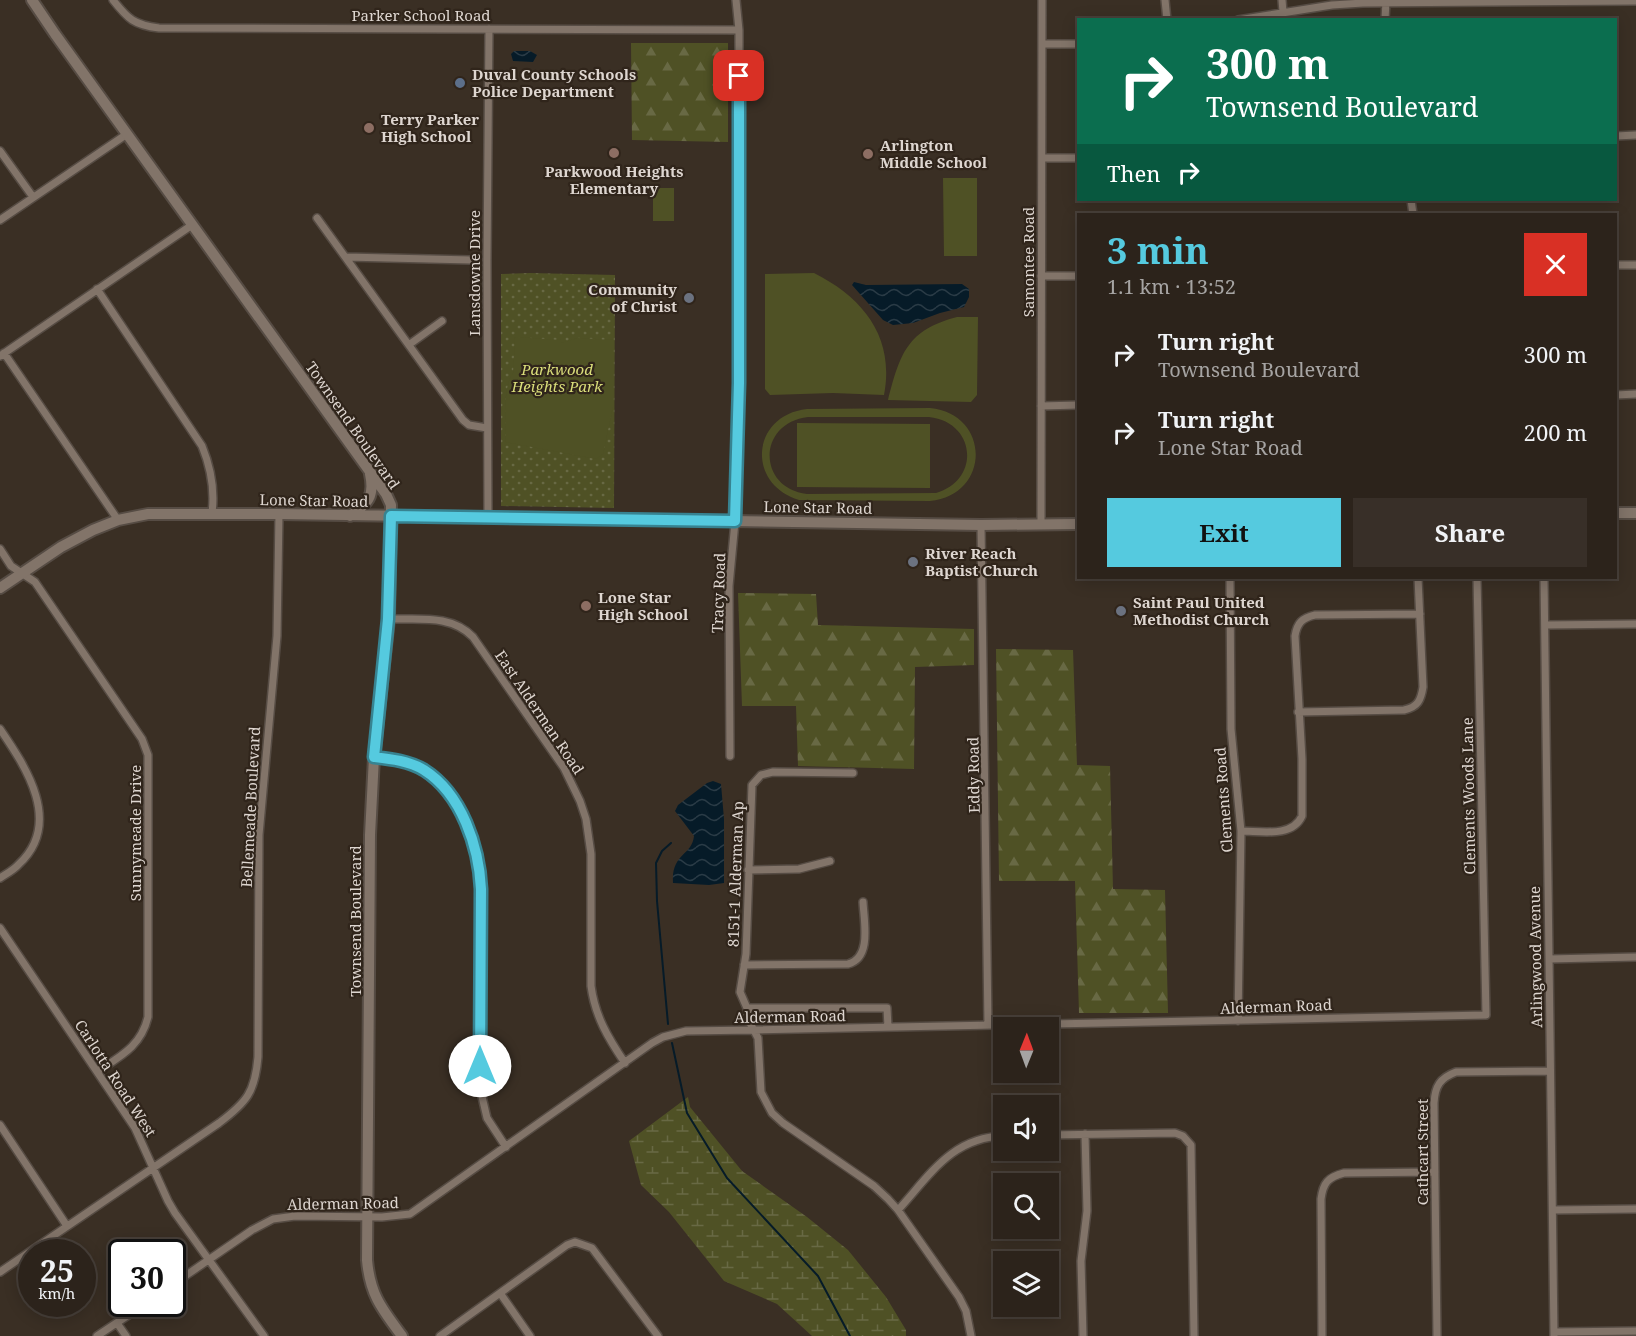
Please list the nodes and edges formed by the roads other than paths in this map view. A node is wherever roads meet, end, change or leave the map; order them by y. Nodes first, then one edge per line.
1 (32, 0) edge
2 (113, 0) edge
3 (736, 0) edge
4 (1042, 0) edge
5 (1165, 0) edge
6 (1282, 0) edge
7 (1636, 1) edge
8 (1386, 2) edge
9 (1283, 12) junction
10 (1167, 18) edge
11 (1249, 18) edge
12 (1386, 18) edge
13 (489, 29) junction
14 (738, 30) junction
15 (1042, 44) junction
16 (1077, 44) edge
17 (126, 134) junction
18 (1636, 135) edge
19 (1617, 136) edge
20 (0, 151) edge
21 (1042, 158) junction
22 (1077, 158) edge
23 (33, 197) junction
24 (317, 218) dead end
25 (0, 220) edge
26 (192, 225) junction
27 (346, 257) junction
28 (471, 260) dead end
29 (1636, 265) edge
30 (1617, 266) edge
31 (1041, 276) junction
32 (1077, 276) edge
33 (97, 289) junction
34 (442, 321) dead end
35 (410, 344) junction
36 (2, 355) edge
37 (1636, 394) edge
38 (1617, 395) edge
39 (1077, 405) edge
40 (1041, 406) junction
41 (487, 428) junction
42 (369, 471) junction
43 (212, 513) junction
44 (1617, 513) edge
45 (1636, 513) edge
46 (279, 514) junction
47 (350, 516) junction
48 (391, 516) junction
49 (488, 517) junction
50 (118, 520) junction
51 (735, 521) junction
52 (1041, 524) junction
53 (1077, 524) edge
54 (981, 525) junction
55 (0, 549) edge
56 (22, 573) junction
57 (1230, 579) edge
58 (1418, 579) edge
59 (1477, 579) edge
60 (1544, 579) edge
61 (0, 588) edge
62 (1420, 614) junction
63 (388, 619) junction
64 (1636, 624) edge
65 (1545, 625) junction
66 (1298, 712) junction
67 (0, 729) edge
68 (730, 756) dead end
69 (374, 757) junction
70 (853, 773) dead end
71 (1241, 831) junction
72 (830, 861) dead end
73 (748, 870) junction
74 (0, 878) edge
75 (863, 902) dead end
76 (0, 928) edge
77 (1636, 957) edge
78 (1549, 959) junction
79 (744, 965) junction
80 (748, 1012) junction
81 (1486, 1015) joint
82 (1238, 1021) junction
83 (988, 1025) junction
84 (888, 1027) junction
85 (754, 1030) junction
86 (625, 1063) junction
87 (98, 1071) junction
88 (1550, 1071) junction
89 (0, 1125) edge
90 (1085, 1134) junction
91 (3, 1135) edge
92 (1059, 1135) edge
93 (993, 1137) edge
94 (506, 1147) junction
95 (153, 1167) junction
96 (1435, 1172) junction
97 (1636, 1209) edge
98 (898, 1210) junction
99 (1552, 1210) junction
100 (368, 1216) junction
101 (67, 1226) junction
102 (209, 1260) junction
103 (0, 1272) edge
104 (186, 1276) edge
105 (500, 1293) junction
106 (126, 1317) edge
107 (117, 1323) junction
108 (1636, 1331) edge
109 (1554, 1334) edge
110 (97, 1336) edge
111 (126, 1336) edge
112 (264, 1336) edge
113 (402, 1336) edge
114 (440, 1336) edge
115 (530, 1336) edge
116 (658, 1336) edge
117 (971, 1336) edge
118 (1083, 1336) edge
119 (1194, 1336) edge
120 (1322, 1336) edge
121 (1437, 1336) edge

1 - 17 street, Townsend Boulevard
2 - 13 street, Parker School Road
3 - 14 street, Tracy Road
4 - 15 street, Samontee Road
5 - 10 street
6 - 9 street
7 - 8 street
8 - 9 street
8 - 12 street
9 - 11 street
13 - 14 street, Parker School Road
13 - 41 street, Lansdowne Drive
14 - 51 street, Tracy Road
15 - 16 street
15 - 21 street, Samontee Road
17 - 23 street
17 - 26 street, Townsend Boulevard
18 - 19 street
20 - 23 street
21 - 22 street
21 - 31 street, Samontee Road
23 - 25 street
24 - 27 street
26 - 33 street
26 - 42 street, Townsend Boulevard
27 - 28 street
27 - 35 street
29 - 30 street
31 - 32 street
31 - 40 street, Samontee Road
33 - 36 street
33 - 43 street
34 - 35 street
35 - 41 street
36 - 50 street
37 - 38 street
39 - 40 street
40 - 52 street, Samontee Road
41 - 49 street, Lansdowne Drive
42 - 47 street
42 - 48 street, Townsend Boulevard
43 - 46 street, Lone Star Road
43 - 50 street, Lone Star Road
44 - 45 street
46 - 47 street, Lone Star Road
46 - 95 street, Bellemeade Boulevard
47 - 48 street, Lone Star Road
48 - 49 street, Lone Star Road
48 - 63 street, Townsend Boulevard
49 - 51 street, Lone Star Road
50 - 56 street, Lone Star Road
51 - 54 street, Lone Star Road
51 - 68 street, Tracy Road
52 - 53 street, Lone Star Road
52 - 54 street, Lone Star Road
54 - 83 street, Eddy Road
55 - 56 street, Sunnymeade Drive
56 - 61 street, Lone Star Road
56 - 87 street, Sunnymeade Drive
57 - 71 street, Clements Road
58 - 62 street
59 - 81 street, Clements Woods Lane
60 - 65 street, Arlingwood Avenue
62 - 66 street
62 - 66 street
63 - 69 street, Townsend Boulevard
63 - 86 street, East Alderman Road
64 - 65 street
65 - 78 street, Arlingwood Avenue
66 - 71 street
67 - 74 street
69 - 94 street
69 - 100 street, Townsend Boulevard
70 - 73 street, 8151-1 Alderman Ap
71 - 82 street, Clements Road
72 - 73 street
73 - 79 street, 8151-1 Alderman Ap
75 - 79 street
76 - 87 street, Carlotta Road West
77 - 78 street
78 - 88 street, Arlingwood Avenue
79 - 80 street, 8151-1 Alderman Ap
80 - 84 street
80 - 85 street, 8151-1 Alderman Ap
81 - 82 street, Alderman Road
82 - 83 street, Alderman Road
83 - 84 street, Alderman Road
84 - 85 street, Alderman Road
85 - 86 street, Alderman Road
85 - 98 street, 8151-1 Alderman Ap
86 - 94 street, Alderman Road
87 - 95 street, Carlotta Road West
88 - 96 street, Cathcart Street
88 - 99 street, Arlingwood Avenue
89 - 91 street
90 - 92 street
90 - 118 street
90 - 119 street
91 - 101 street
93 - 98 street
94 - 100 street, Alderman Road
95 - 101 street
95 - 102 street, Carlotta Road West
96 - 120 street
96 - 121 street, Cathcart Street
97 - 99 street
98 - 117 street, 8151-1 Alderman Ap
99 - 109 street, Arlingwood Avenue
100 - 102 street, Alderman Road
100 - 113 street, Townsend Boulevard
101 - 103 street
102 - 104 street, Alderman Road
102 - 112 street, Carlotta Road West
105 - 114 street
105 - 115 street
105 - 116 street
106 - 107 street
107 - 110 street
107 - 111 street
108 - 109 street

